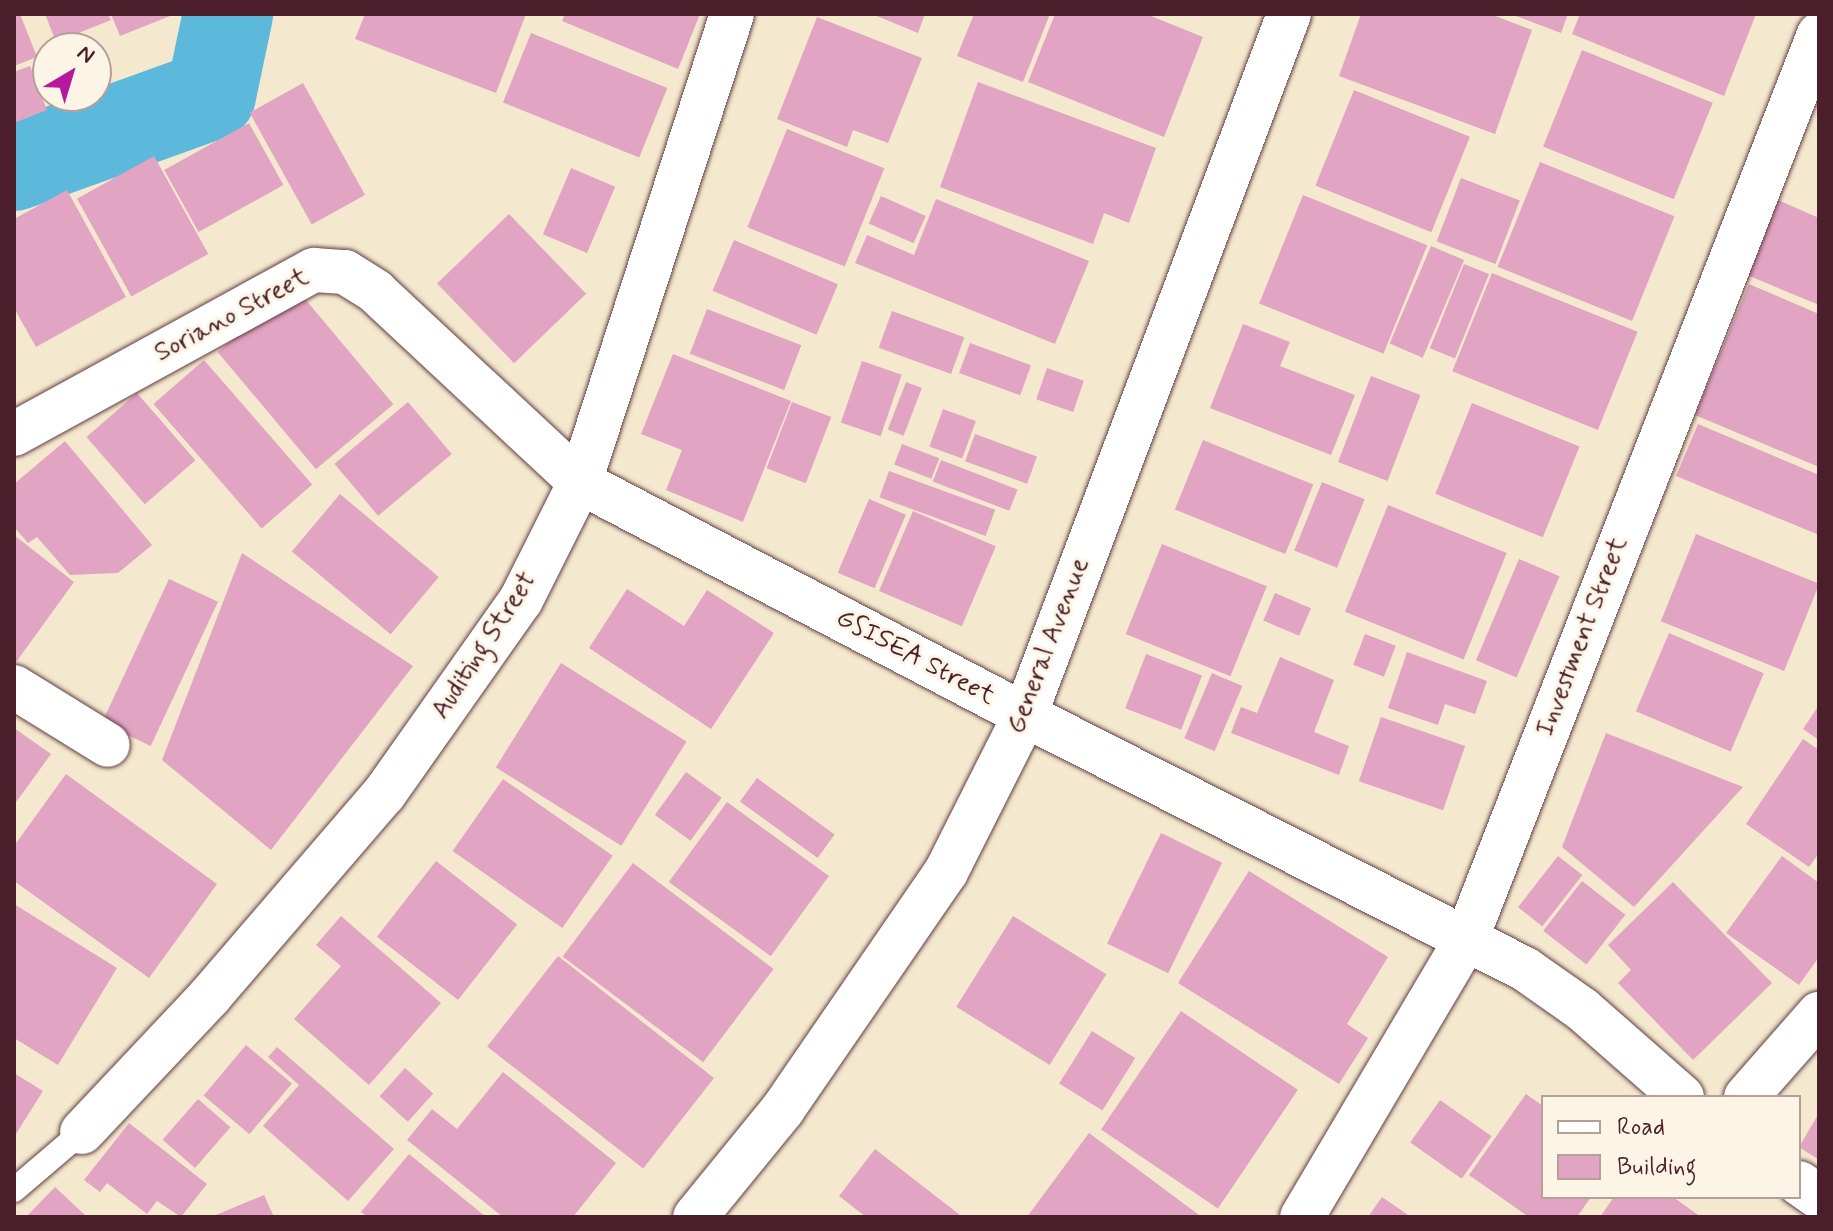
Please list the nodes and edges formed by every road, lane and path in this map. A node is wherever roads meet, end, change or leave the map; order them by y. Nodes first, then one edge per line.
1 (732, 14) edge
2 (1289, 14) edge
3 (1819, 34) edge
4 (14, 434) edge
5 (580, 482) junction
6 (14, 687) edge
7 (1025, 715) junction
8 (108, 745) dead end
9 (1466, 940) junction
10 (1819, 1014) edge
11 (1680, 1095) edge
12 (1748, 1095) edge
13 (82, 1132) joint
14 (1801, 1184) edge
15 (14, 1190) edge
16 (1819, 1197) edge
17 (695, 1217) edge
18 (1302, 1217) edge

1 - 5 street, Auditing Street
2 - 7 street, General Avenue
3 - 9 street, Investment Street
4 - 5 street, Soriano Street
5 - 7 street, GSISEA Street
5 - 13 street, Auditing Street
6 - 8 street
7 - 9 street, GSISEA Street
7 - 17 street, General Avenue
9 - 11 street, GSISEA Street
9 - 18 street, Investment Street
10 - 12 street
13 - 15 lane
14 - 16 street

